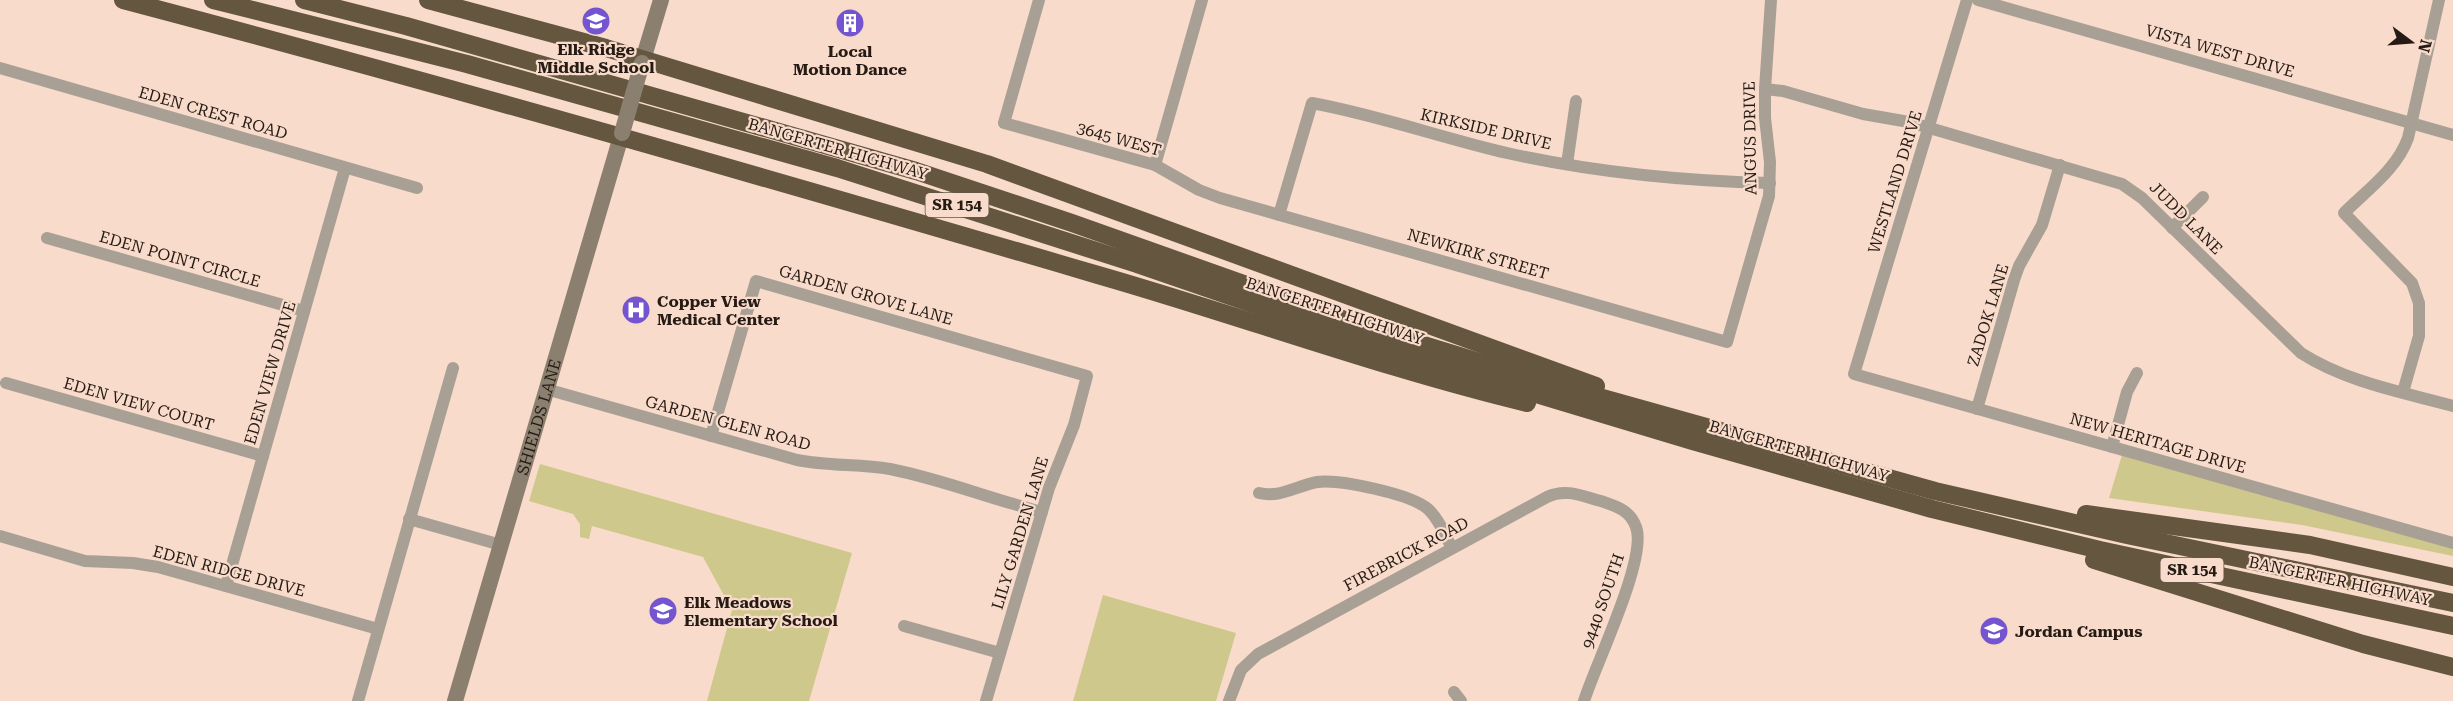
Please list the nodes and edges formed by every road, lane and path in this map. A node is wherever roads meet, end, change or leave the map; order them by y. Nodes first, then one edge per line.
1 (123, 0) edge
2 (213, 0) edge
3 (304, 0) edge
4 (428, 0) edge
5 (661, 0) edge
6 (1039, 0) edge
7 (1202, 0) edge
8 (1771, 0) edge
9 (1967, 0) edge
10 (1978, 0) edge
11 (2439, 0) edge
12 (643, 61) junction
13 (0, 68) edge
14 (1765, 89) junction
15 (1576, 101) dead end
16 (2412, 123) junction
17 (1929, 128) junction
18 (622, 135) junction
19 (2453, 135) edge
20 (1568, 164) junction
21 (1155, 165) junction
22 (2060, 165) junction
23 (345, 168) junction
24 (1770, 183) junction
25 (417, 188) dead end
26 (2203, 197) dead end
27 (1220, 198) joint
28 (1280, 215) junction
29 (2172, 228) junction
30 (47, 238) dead end
31 (304, 311) junction
32 (1727, 342) joint
33 (453, 369) dead end
34 (2137, 373) dead end
35 (1854, 374) joint
36 (1087, 376) joint
37 (6, 383) dead end
38 (546, 389) junction
39 (2403, 392) junction
40 (2453, 406) edge
41 (1977, 409) junction
42 (1704, 427) junction
43 (711, 436) junction
44 (1692, 441) junction
45 (2112, 447) junction
46 (263, 456) junction
47 (1935, 491) junction
48 (1259, 493) dead end
49 (1932, 509) junction
50 (1626, 512) joint
51 (1042, 513) junction
52 (409, 519) junction
53 (0, 536) edge
54 (2453, 543) edge
55 (501, 545) junction
56 (1452, 549) junction
57 (2453, 577) edge
58 (226, 586) junction
59 (2453, 603) edge
60 (904, 626) dead end
61 (2453, 626) edge
62 (378, 630) junction
63 (1000, 653) junction
64 (2453, 667) edge
65 (357, 701) edge
66 (455, 701) edge
67 (986, 701) edge
68 (1229, 701) edge
69 (1584, 701) edge

1 - 18 highway
2 - 44 highway, BANGERTER HIGHWAY / SR 154
3 - 42 highway, BANGERTER HIGHWAY / SR 154
4 - 12 highway
5 - 12 main road, SHIELDS LANE
6 - 21 street, 3645 WEST
7 - 21 street
8 - 14 street, ANGUS DRIVE
9 - 17 street, WESTLAND DRIVE
10 - 16 street, VISTA WEST DRIVE
11 - 16 street
12 - 18 main road, SHIELDS LANE, bridge
12 - 42 highway
13 - 23 street, EDEN CREST ROAD
14 - 17 street, JUDD LANE
14 - 24 street, ANGUS DRIVE
15 - 20 street
16 - 19 street, VISTA WEST DRIVE
16 - 39 street
17 - 22 street, JUDD LANE
17 - 35 street, WESTLAND DRIVE
18 - 38 main road, SHIELDS LANE
18 - 44 highway
20 - 24 street, KIRKSIDE DRIVE
20 - 28 street, KIRKSIDE DRIVE
21 - 27 street, 3645 WEST
22 - 29 street, JUDD LANE
22 - 41 street, ZADOK LANE
23 - 25 street, EDEN CREST ROAD
23 - 31 street, EDEN VIEW DRIVE
24 - 32 street, ANGUS DRIVE
26 - 29 street
27 - 28 street, NEWKIRK STREET
28 - 32 street, NEWKIRK STREET
29 - 39 street, JUDD LANE
30 - 31 street, EDEN POINT CIRCLE
31 - 46 street, EDEN VIEW DRIVE
33 - 52 street
34 - 45 street
35 - 41 street, NEW HERITAGE DRIVE
36 - 43 street, GARDEN GROVE LANE
36 - 51 street, LILY GARDEN LANE
37 - 46 street, EDEN VIEW COURT
38 - 43 street, GARDEN GLEN ROAD
38 - 55 main road, SHIELDS LANE
39 - 40 street, JUDD LANE
41 - 45 street, NEW HERITAGE DRIVE
42 - 47 highway, BANGERTER HIGHWAY / SR 154
43 - 51 street, GARDEN GLEN ROAD
44 - 49 highway, BANGERTER HIGHWAY / SR 154
45 - 54 street, NEW HERITAGE DRIVE
46 - 58 street, EDEN VIEW DRIVE
47 - 57 highway
47 - 59 highway, BANGERTER HIGHWAY / SR 154
48 - 56 street
49 - 61 highway, BANGERTER HIGHWAY / SR 154
49 - 64 highway
50 - 56 street, FIREBRICK ROAD
50 - 69 street, 9440 SOUTH
51 - 63 street, LILY GARDEN LANE
52 - 55 street
52 - 62 street
53 - 58 street, EDEN RIDGE DRIVE
55 - 66 main road, SHIELDS LANE
56 - 68 street, FIREBRICK ROAD
58 - 62 street, EDEN RIDGE DRIVE
60 - 63 street
62 - 65 street
63 - 67 street, LILY GARDEN LANE

